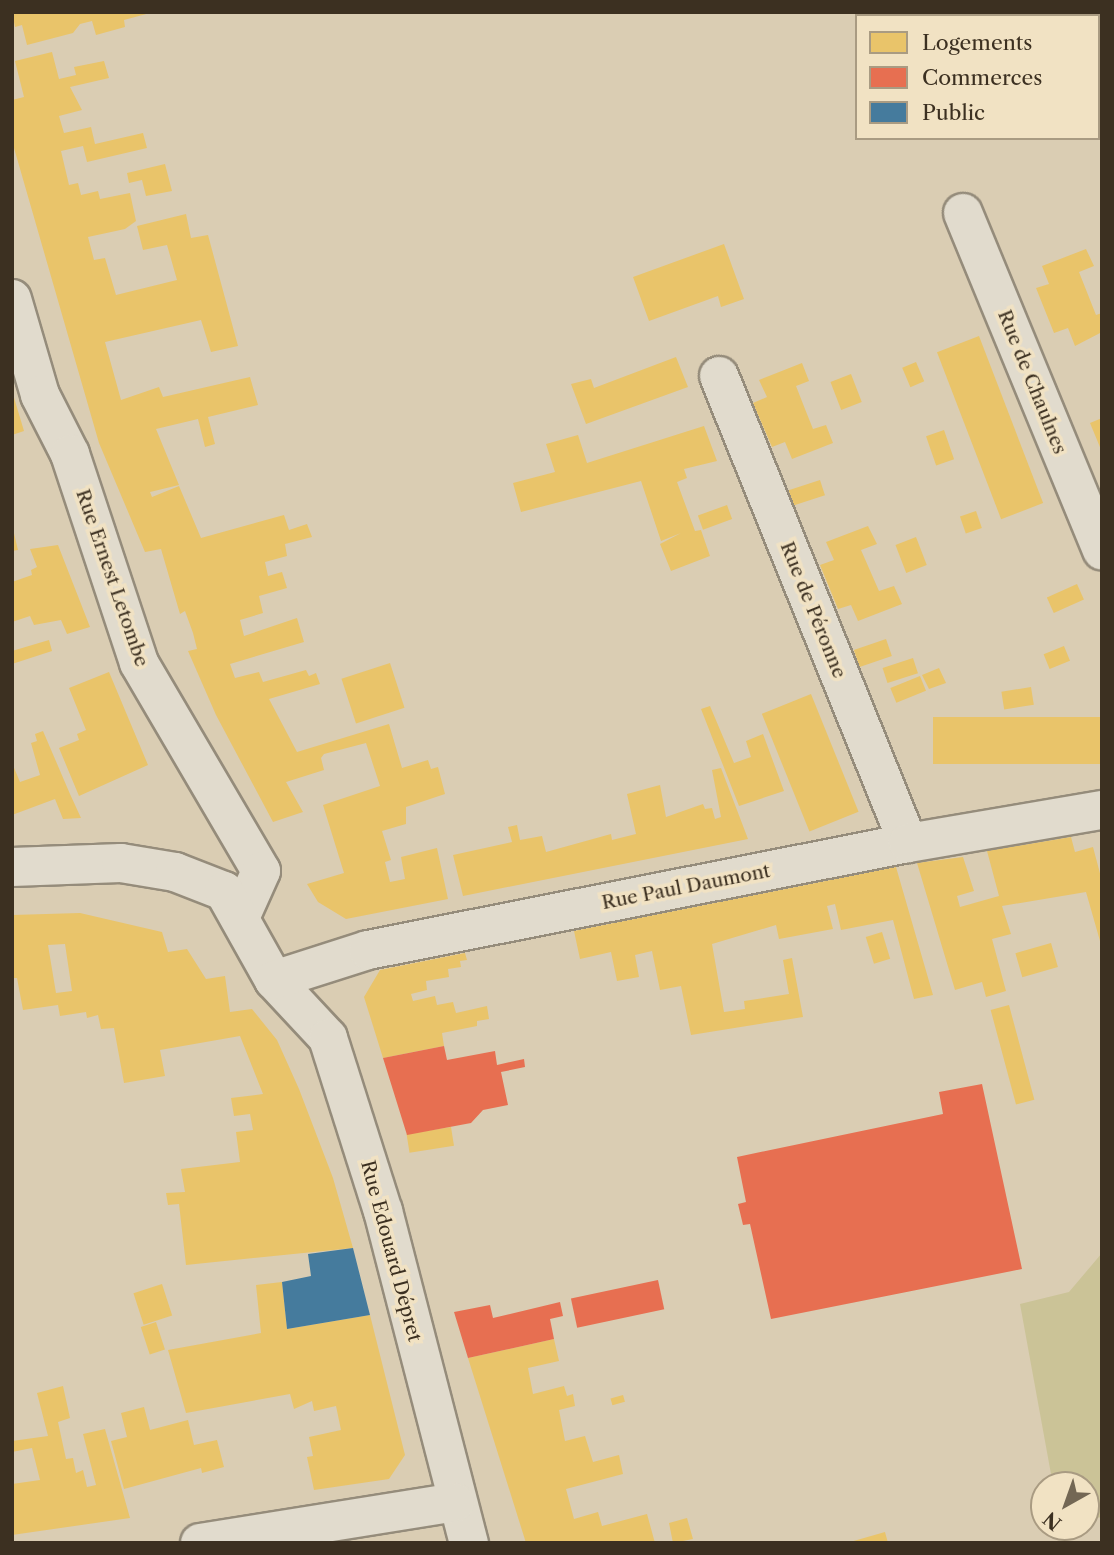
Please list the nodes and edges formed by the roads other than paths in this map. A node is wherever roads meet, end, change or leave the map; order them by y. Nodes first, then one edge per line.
1 (962, 213) dead end
2 (12, 299) edge
3 (719, 376) dead end
4 (1102, 551) edge
5 (1102, 810) edge
6 (908, 843) junction
7 (12, 867) edge
8 (240, 918) junction
9 (274, 980) junction
10 (455, 1502) junction
11 (200, 1543) edge
12 (469, 1543) edge

1 - 4 street, Rue de Chaulnes
2 - 8 street, Rue Ernest Letombe
3 - 6 street, Rue de Péronne
5 - 6 street, Rue Paul Daumont
6 - 9 street, Rue Paul Daumont
7 - 8 street, Rue Edouard Dépret
8 - 9 street, Rue Edouard Dépret
9 - 10 street, Rue Edouard Dépret
10 - 11 street
10 - 12 street, Rue Edouard Dépret

